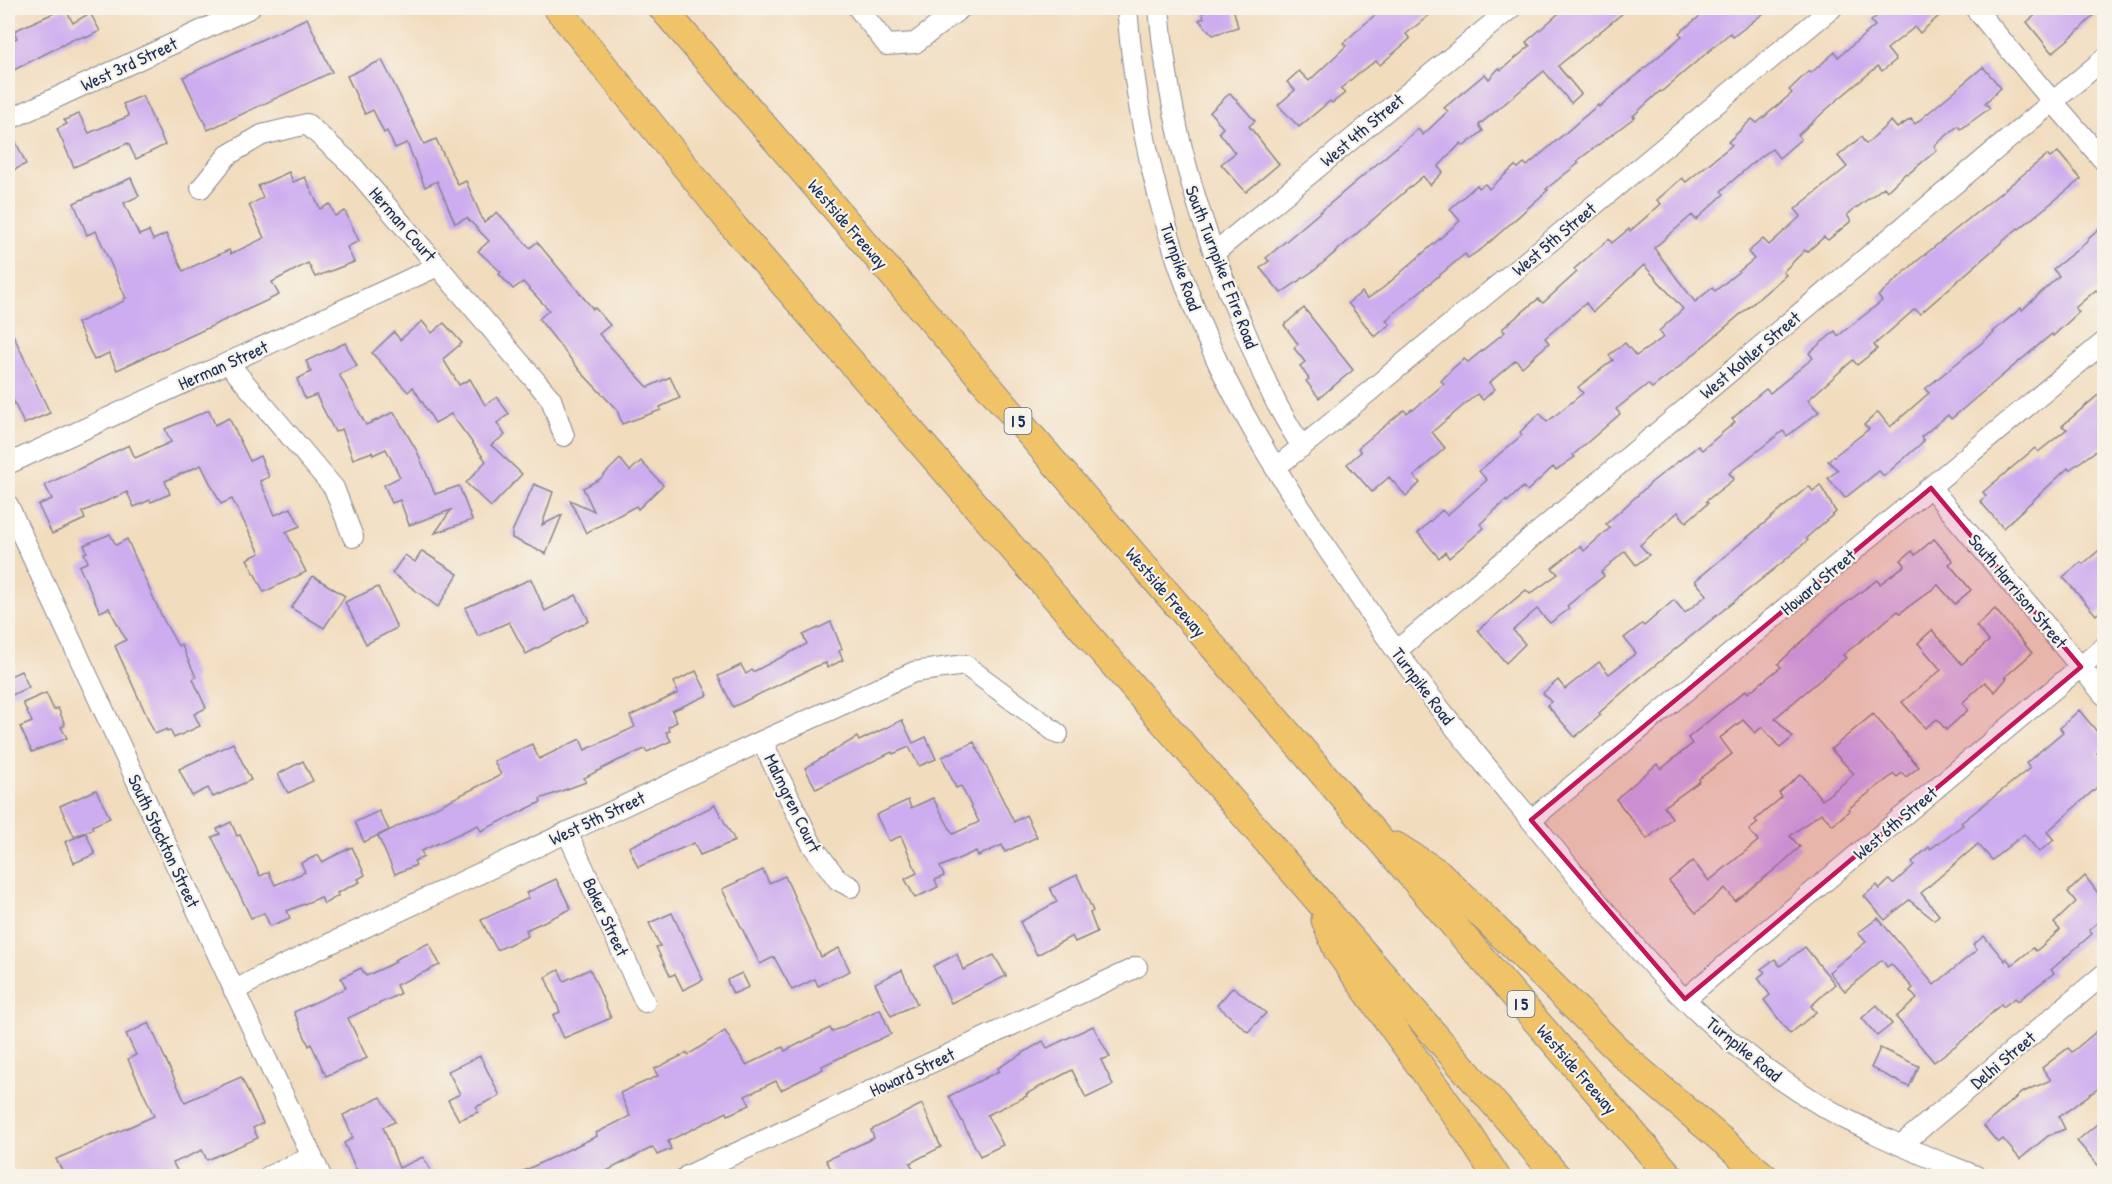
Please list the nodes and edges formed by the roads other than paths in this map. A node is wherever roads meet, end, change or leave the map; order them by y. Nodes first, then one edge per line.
1 (250, 8) edge
2 (557, 8) edge
3 (858, 8) edge
4 (961, 8) edge
5 (1127, 8) edge
6 (1158, 8) edge
7 (1511, 8) edge
8 (1832, 8) edge
9 (1975, 8) edge
10 (663, 9) edge
11 (2104, 59) edge
12 (2054, 102) junction
13 (8, 120) edge
14 (2104, 161) edge
15 (201, 188) dead end
16 (1214, 253) junction
17 (438, 266) junction
18 (2104, 342) edge
19 (228, 363) junction
20 (564, 436) dead end
21 (1302, 447) junction
22 (8, 464) edge
23 (1275, 468) junction
24 (1931, 488) junction
25 (8, 505) edge
26 (353, 537) dead end
27 (2104, 647) edge
28 (1396, 651) junction
29 (2081, 667) junction
30 (2104, 695) edge
31 (1058, 734) dead end
32 (762, 741) junction
33 (1531, 820) junction
34 (1372, 831) junction
35 (567, 832) junction
36 (851, 887) dead end
37 (1315, 896) junction
38 (1137, 967) dead end
39 (2104, 974) edge
40 (234, 991) junction
41 (1685, 999) junction
42 (645, 1002) dead end
43 (1901, 1145) junction
44 (312, 1156) junction
45 (268, 1176) edge
46 (321, 1176) edge
47 (687, 1176) edge
48 (1496, 1176) edge
49 (1557, 1176) edge
50 (1670, 1176) edge
51 (1764, 1176) edge
52 (1976, 1176) edge

1 - 13 street, West 3rd Street
2 - 37 highway
3 - 4 street
5 - 23 street, Turnpike Road
6 - 16 street, South Turnpike E Fire Road
7 - 16 street, West 4th Street
8 - 21 street, West 5th Street
9 - 12 street
10 - 34 highway, Westside Freeway / I 5
11 - 12 street, West Kohler Street
12 - 14 street
12 - 28 street, West Kohler Street
15 - 17 street, Herman Court
16 - 21 street, South Turnpike E Fire Road
17 - 19 street, Herman Street
17 - 20 street, Herman Court
18 - 24 street, Howard Street
19 - 22 street, Herman Street
19 - 26 street
21 - 23 street, West 5th Street
23 - 28 street, Turnpike Road
24 - 29 street, South Harrison Street
24 - 33 street, Howard Street
25 - 40 street, South Stockton Street
27 - 29 street, West 6th Street
28 - 33 street, Turnpike Road
29 - 30 street, South Harrison Street
29 - 41 street, West 6th Street
31 - 32 street, West 5th Street
32 - 35 street, West 5th Street
32 - 36 street, Malmgren Court
33 - 41 street, Turnpike Road
34 - 50 highway, Westside Freeway / I 5
34 - 51 highway
35 - 40 street, West 5th Street
35 - 42 street, Baker Street
37 - 48 highway
37 - 49 highway
38 - 47 street, Howard Street
39 - 43 street, Delhi Street
40 - 44 street, South Stockton Street
41 - 43 street, Turnpike Road
43 - 52 street, Turnpike Road
44 - 45 street
44 - 46 street, South Stockton Street

